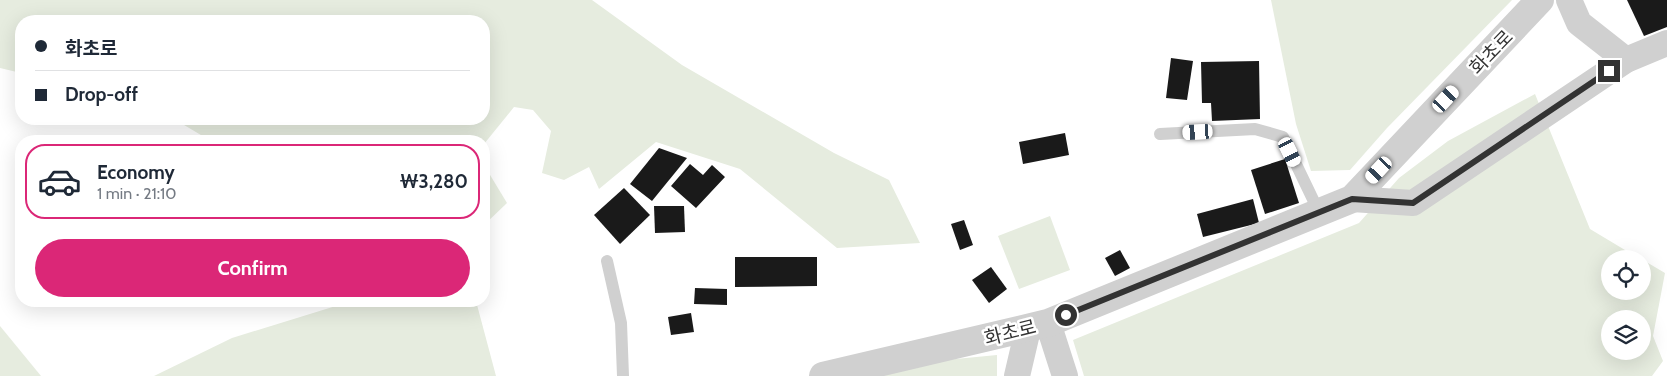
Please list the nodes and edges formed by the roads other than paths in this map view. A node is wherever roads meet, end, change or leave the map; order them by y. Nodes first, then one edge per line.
1 (1540, 0) edge
2 (1569, 0) edge
3 (1667, 43) edge
4 (1626, 60) junction
5 (1160, 134) dead end
6 (1352, 199) junction
7 (1318, 212) junction
8 (607, 262) dead end
9 (1038, 326) junction
10 (623, 376) edge
11 (823, 376) edge
12 (1017, 376) edge
13 (1066, 376) edge

1 - 6 street, 화초로
2 - 4 street
3 - 4 street
4 - 6 street
5 - 7 lane
6 - 7 street, 화초로
7 - 9 street, 화초로
8 - 10 lane
9 - 11 street, 화초로
9 - 12 street
9 - 13 street

